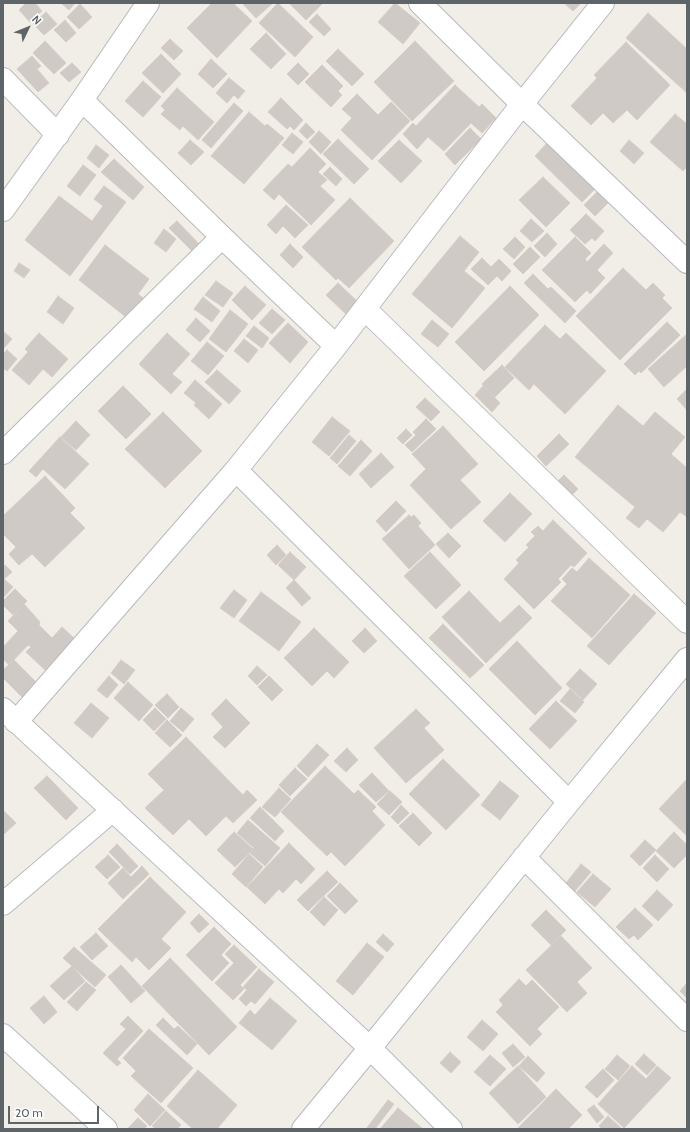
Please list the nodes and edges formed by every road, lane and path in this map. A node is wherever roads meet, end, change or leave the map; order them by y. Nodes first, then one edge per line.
1 (148, 3) edge
2 (420, 3) edge
3 (603, 3) edge
4 (3, 79) edge
5 (82, 100) junction
6 (522, 104) junction
7 (58, 134) junction
8 (3, 210) edge
9 (222, 237) junction
10 (687, 262) edge
11 (365, 309) junction
12 (336, 346) junction
13 (3, 453) edge
14 (236, 470) junction
15 (687, 622) edge
16 (687, 660) edge
17 (10, 716) edge
18 (569, 802) junction
19 (113, 810) junction
20 (524, 857) junction
21 (3, 904) edge
22 (687, 1020) edge
23 (3, 1036) edge
24 (370, 1048) junction
25 (106, 1129) edge
26 (302, 1129) edge
27 (451, 1129) edge

1 - 5 street
2 - 6 street
3 - 6 street
4 - 7 street
5 - 7 street
5 - 9 street
6 - 10 street
6 - 11 street
7 - 8 street
9 - 12 street
9 - 13 street
11 - 12 street
11 - 15 street
12 - 14 street
14 - 17 street
14 - 18 street
16 - 18 street
17 - 19 street
18 - 20 street
19 - 21 street
19 - 24 street
20 - 22 street
20 - 24 street
23 - 25 street
24 - 26 street
24 - 27 street

